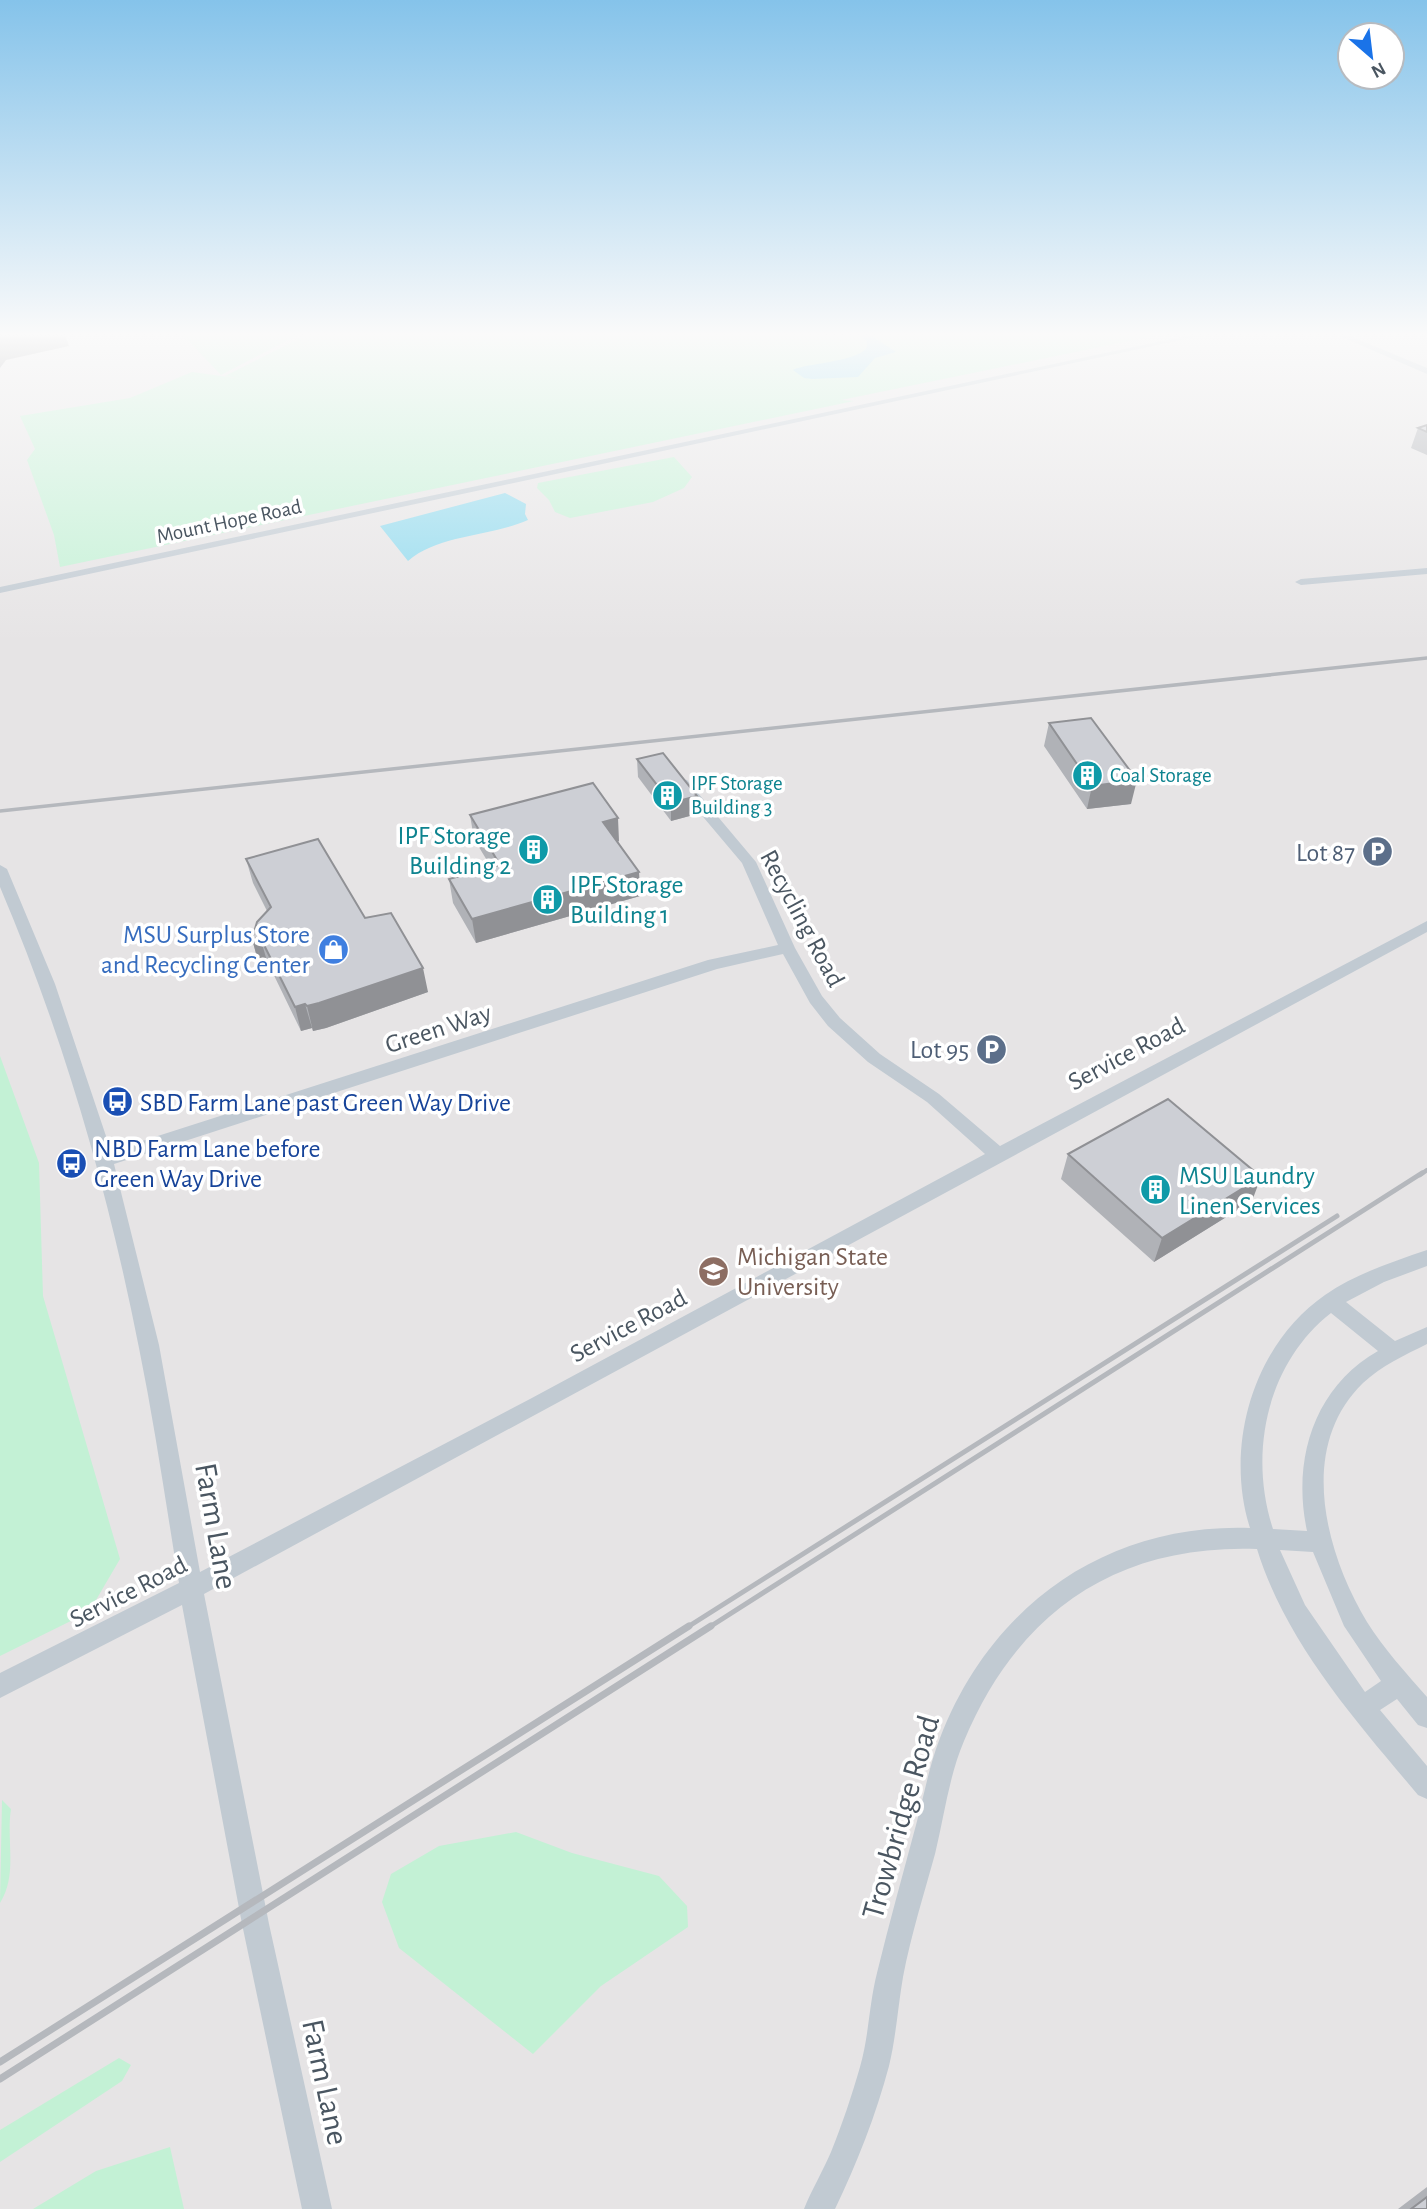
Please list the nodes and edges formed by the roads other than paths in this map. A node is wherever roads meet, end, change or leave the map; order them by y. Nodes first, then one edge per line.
1 (720, 437) edge
2 (1427, 571) edge
3 (1301, 582) dead end
4 (0, 590) edge
5 (673, 772) edge
6 (0, 869) edge
7 (1427, 926) edge
8 (788, 948) junction
9 (997, 1154) junction
10 (104, 1160) junction
11 (1427, 1258) edge
12 (1331, 1301) junction
13 (1427, 1335) edge
14 (1394, 1352) junction
15 (1264, 1541) junction
16 (1320, 1542) junction
17 (193, 1590) junction
18 (1399, 1684) junction
19 (0, 1686) edge
20 (1361, 1708) junction
21 (1427, 1716) edge
22 (1427, 1786) edge
23 (317, 2209) edge
24 (819, 2209) edge

1 - 4 street, Mount Hope Road
2 - 3 street
5 - 8 street, Recycling Road
6 - 10 street, Farm Lane
7 - 9 street, Service Road
8 - 9 street, Recycling Road
8 - 10 street, Green Way
9 - 17 street, Service Road
10 - 17 street, Farm Lane
11 - 12 street
12 - 14 street
12 - 15 street
13 - 14 street
14 - 16 street
15 - 16 street, Trowbridge Road
15 - 20 street
15 - 24 street, Trowbridge Road
16 - 18 street
17 - 19 street, Service Road
17 - 23 street, Farm Lane
18 - 20 street
18 - 21 street
20 - 22 street

